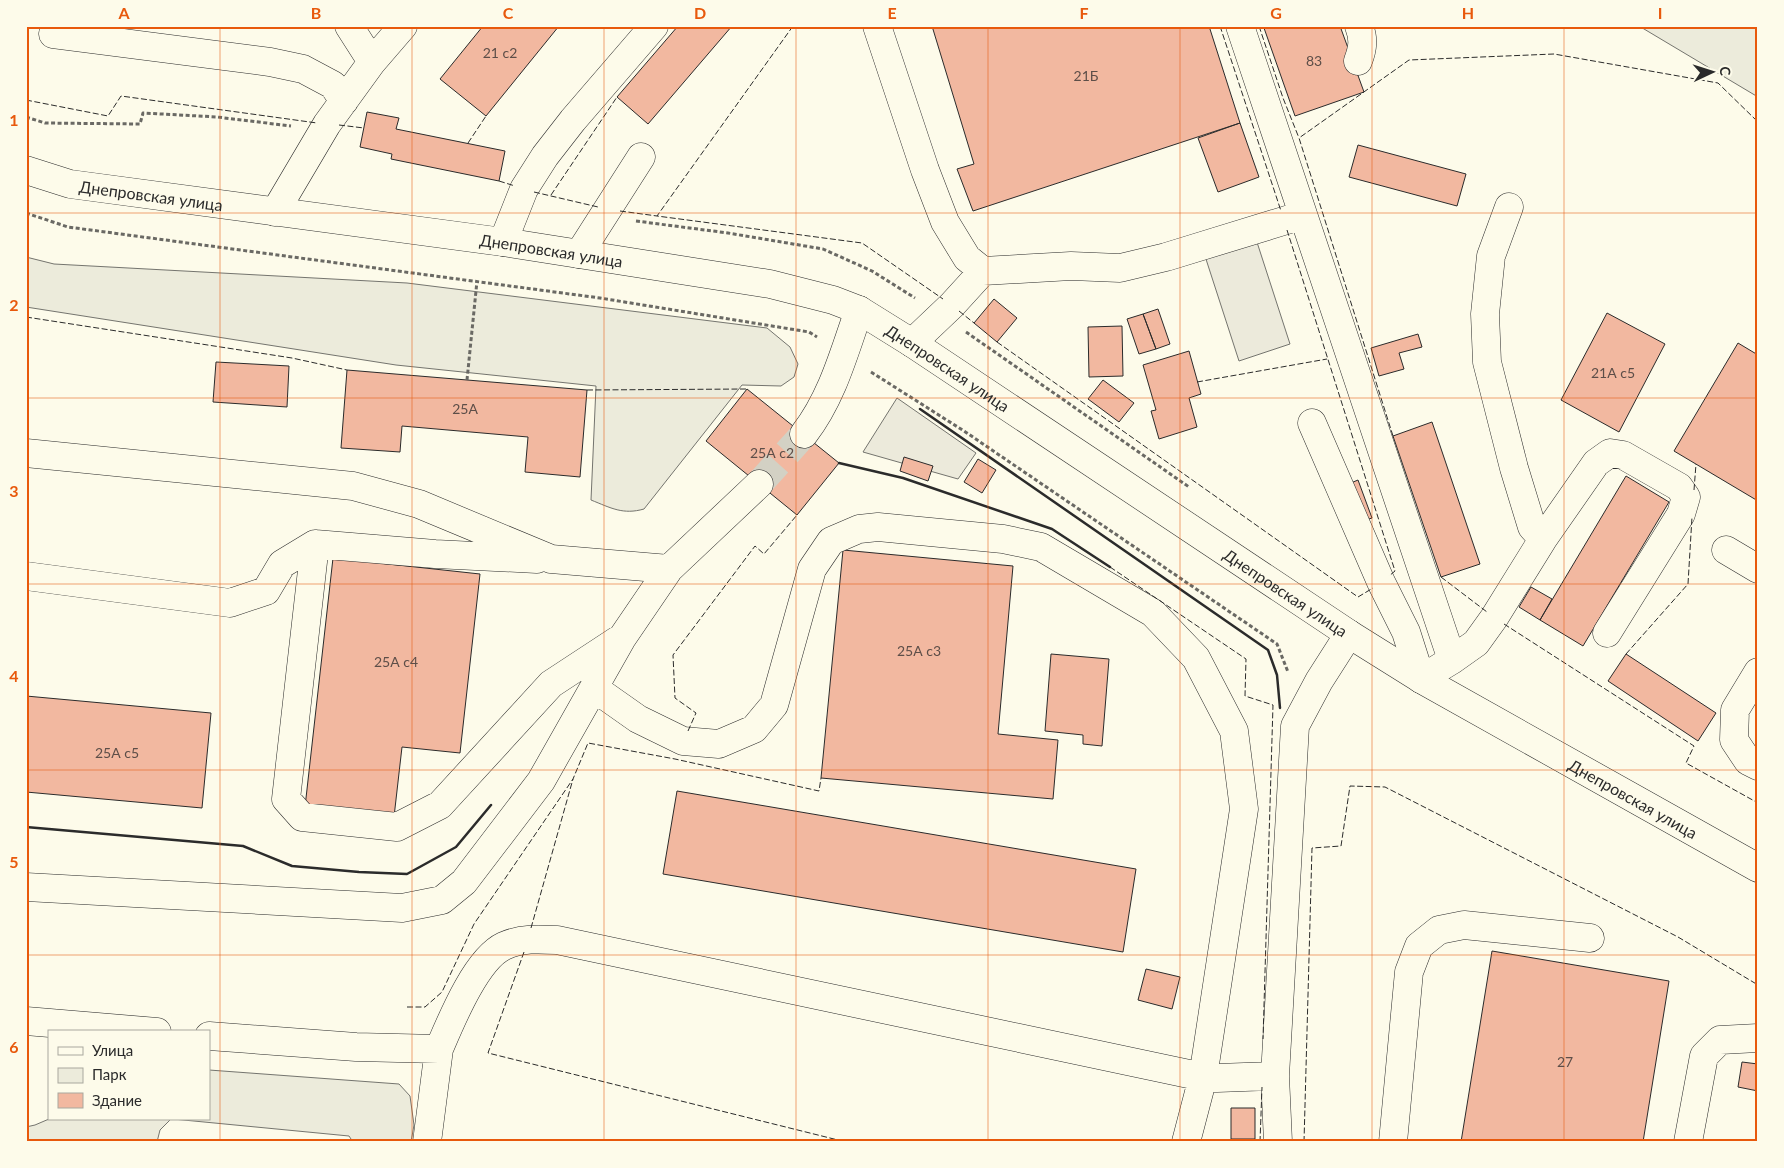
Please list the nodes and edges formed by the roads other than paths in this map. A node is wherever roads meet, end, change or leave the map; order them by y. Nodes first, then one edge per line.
1 (349, 26) edge
2 (403, 26) edge
3 (654, 26) edge
4 (877, 26) edge
5 (1240, 26) edge
6 (1359, 26) edge
7 (53, 34) dead end
8 (1358, 61) dead end
9 (372, 62) junction
10 (344, 101) junction
11 (641, 157) dead end
12 (26, 170) edge
13 (1509, 207) dead end
14 (275, 212) junction
15 (1302, 215) junction
16 (504, 242) junction
17 (580, 254) junction
18 (983, 271) junction
19 (859, 310) junction
20 (912, 343) junction
21 (1312, 424) dead end
22 (804, 434) tunnel mouth
23 (26, 453) edge
24 (759, 484) tunnel mouth
25 (1543, 540) junction
26 (315, 544) junction
27 (1726, 550) dead end
28 (551, 559) junction
29 (669, 569) junction
30 (1758, 569) edge
31 (26, 576) edge
32 (1607, 633) dead end
33 (1349, 634) junction
34 (622, 638) junction
35 (1452, 660) junction
36 (1758, 672) edge
37 (1420, 679) junction
38 (594, 688) junction
39 (1758, 766) edge
40 (1758, 868) edge
41 (26, 887) edge
42 (1590, 938) dead end
43 (26, 1022) edge
44 (131, 1030) edge
45 (210, 1036) edge
46 (1758, 1038) edge
47 (439, 1049) junction
48 (1275, 1076) junction
49 (1203, 1077) junction
50 (427, 1142) edge
51 (1186, 1142) edge
52 (1278, 1142) edge
53 (1393, 1142) edge
54 (1688, 1142) edge

1 - 9 main road
2 - 9 main road
3 - 16 main road
4 - 18 main road
5 - 15 main road
6 - 8 main road
7 - 10 main road
9 - 10 main road
10 - 14 main road
11 - 17 main road
12 - 14 main road, Днепровская улица
13 - 25 main road
14 - 16 main road, Днепровская улица
15 - 18 main road
15 - 35 main road
16 - 17 main road, Днепровская улица
17 - 19 main road, Днепровская улица
18 - 20 main road
19 - 20 main road, Днепровская улица
19 - 22 main road
20 - 33 main road, Днепровская улица
21 - 37 main road
23 - 28 main road
24 - 29 main road
25 - 32 main road
25 - 35 main road
26 - 28 main road
26 - 31 main road
26 - 34 main road
27 - 30 main road
28 - 29 main road
29 - 34 main road
33 - 37 main road, Днепровская улица
33 - 48 main road
34 - 38 main road
35 - 37 main road
36 - 39 main road
37 - 40 main road, Днепровская улица
38 - 41 main road
38 - 49 main road
42 - 53 main road
43 - 44 main road
45 - 47 main road
46 - 54 main road
47 - 49 main road
47 - 50 main road
48 - 49 main road
48 - 52 main road
49 - 51 main road

